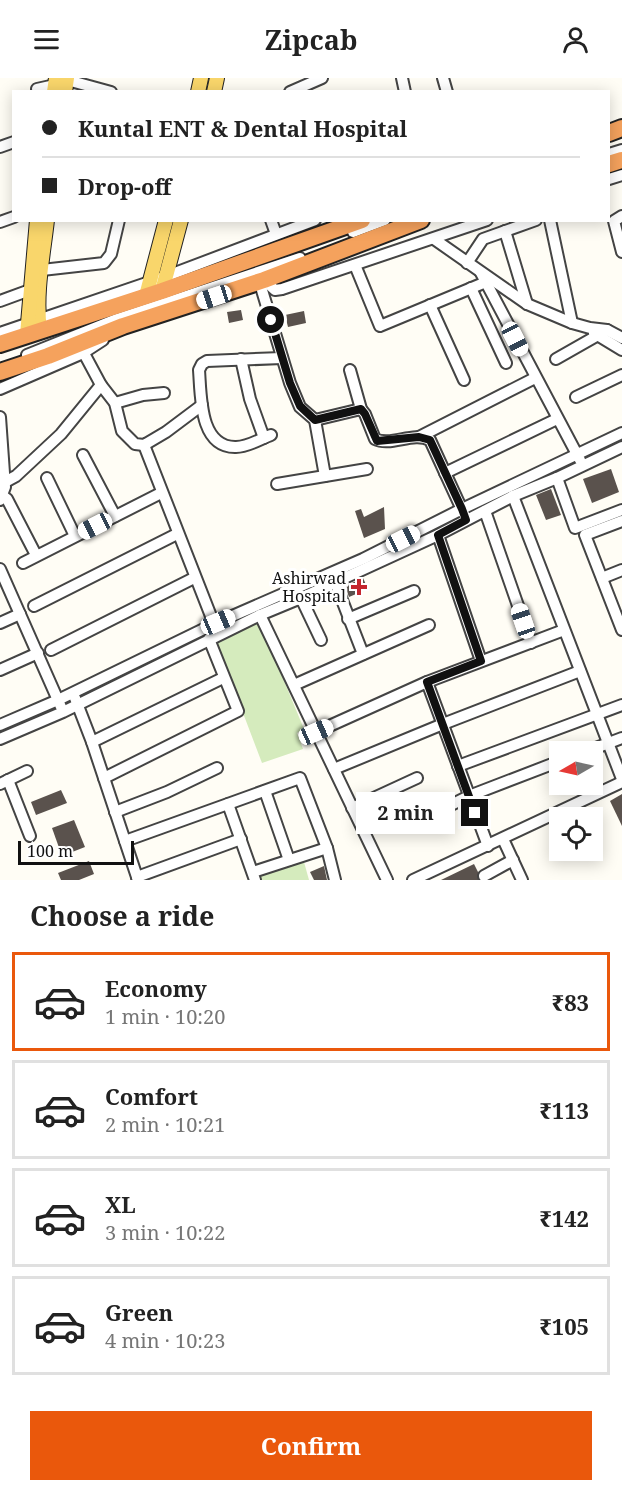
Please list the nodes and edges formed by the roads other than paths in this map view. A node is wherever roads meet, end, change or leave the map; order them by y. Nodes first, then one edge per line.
1 (32, 78) edge
2 (322, 78) edge
3 (61, 84) edge
4 (309, 88) edge
5 (37, 90) edge
6 (105, 90) edge
7 (622, 216) edge
8 (37, 222) edge
9 (47, 222) edge
10 (119, 222) edge
11 (166, 222) edge
12 (180, 222) edge
13 (272, 222) edge
14 (309, 222) edge
15 (358, 222) edge
16 (380, 222) edge
17 (396, 222) edge
18 (416, 222) edge
19 (482, 222) edge
20 (530, 222) edge
21 (550, 222) edge
22 (505, 231) junction
23 (276, 234) junction
24 (434, 239) junction
25 (367, 241) junction
26 (622, 252) edge
27 (373, 259) junction
28 (467, 263) junction
29 (355, 265) junction
30 (42, 270) junction
31 (257, 272) junction
32 (483, 278) junction
33 (156, 286) junction
34 (471, 288) junction
35 (30, 290) junction
36 (0, 301) edge
37 (527, 304) junction
38 (430, 305) junction
39 (572, 323) junction
40 (593, 332) junction
41 (0, 333) edge
42 (622, 338) edge
43 (36, 341) junction
44 (0, 344) edge
45 (81, 348) junction
46 (622, 350) edge
47 (0, 351) edge
48 (282, 358) junction
49 (241, 359) junction
50 (556, 359) dead end
51 (506, 363) dead end
52 (0, 365) edge
53 (350, 370) dead end
54 (0, 372) edge
55 (622, 375) edge
56 (535, 378) junction
57 (464, 380) dead end
58 (101, 385) junction
59 (0, 389) edge
60 (165, 393) dead end
61 (576, 397) dead end
62 (115, 404) junction
63 (202, 405) junction
64 (361, 409) junction
65 (0, 417) edge
66 (557, 419) junction
67 (315, 420) junction
68 (622, 433) edge
69 (419, 437) junction
70 (144, 445) junction
71 (622, 447) edge
72 (577, 454) junction
73 (83, 455) dead end
74 (583, 466) junction
75 (367, 469) dead end
76 (445, 473) junction
77 (325, 476) junction
78 (47, 478) dead end
79 (557, 478) junction
80 (5, 482) junction
81 (277, 484) dead end
82 (161, 493) junction
83 (513, 496) junction
84 (2, 498) edge
85 (622, 510) edge
86 (484, 511) junction
87 (464, 515) junction
88 (115, 516) junction
89 (622, 521) edge
90 (177, 534) junction
91 (438, 535) junction
92 (75, 536) junction
93 (36, 555) junction
94 (22, 562) dead end
95 (0, 569) edge
96 (622, 570) edge
97 (194, 578) junction
98 (602, 578) junction
99 (335, 582) junction
100 (3, 583) edge
101 (414, 591) dead end
102 (301, 598) junction
103 (34, 606) dead end
104 (20, 614) junction
105 (260, 615) junction
106 (348, 619) junction
107 (0, 623) edge
108 (214, 624) junction
109 (429, 625) dead end
110 (564, 630) junction
111 (622, 630) edge
112 (214, 637) junction
113 (321, 640) dead end
114 (531, 643) junction
115 (51, 650) dead end
116 (38, 653) junction
117 (363, 654) junction
118 (481, 661) junction
119 (0, 670) edge
120 (580, 671) junction
121 (223, 678) junction
122 (427, 682) junction
123 (294, 685) junction
124 (72, 693) junction
125 (58, 700) junction
126 (78, 704) junction
127 (622, 705) edge
128 (63, 712) junction
129 (598, 715) junction
130 (443, 724) junction
131 (0, 725) edge
132 (316, 732) junction
133 (622, 738) edge
134 (0, 739) edge
135 (92, 742) junction
136 (607, 743) junction
137 (603, 745) edge
138 (549, 765) edge
139 (458, 766) junction
140 (217, 768) dead end
141 (334, 769) junction
142 (27, 771) dead end
143 (104, 778) junction
144 (417, 778) dead end
145 (622, 781) edge
146 (4, 782) edge
147 (265, 790) junction
148 (469, 796) junction
149 (228, 804) junction
150 (352, 808) junction
151 (439, 811) dead end
152 (115, 812) junction
153 (30, 836) dead end
154 (241, 839) junction
155 (503, 839) junction
156 (125, 841) junction
157 (488, 846) junction
158 (327, 848) junction
159 (289, 860) junction
160 (513, 860) junction
161 (254, 876) edge
162 (484, 876) dead end
163 (137, 879) edge
164 (335, 880) edge
165 (387, 880) edge
166 (413, 880) edge
167 (522, 880) edge

1 - 5 street
2 - 4 street
3 - 5 street
3 - 6 street
7 - 26 street
8 - 35 main road
9 - 30 main road
10 - 30 street
11 - 33 main road
12 - 33 main road
13 - 23 street
14 - 23 street
15 - 31 highway
16 - 31 street
17 - 31 street
18 - 25 highway
19 - 24 street
20 - 22 street
21 - 39 street
22 - 28 street
22 - 37 street
23 - 33 street
24 - 27 street
24 - 28 street
25 - 27 street
25 - 31 highway
27 - 29 street
28 - 32 street
29 - 31 street
29 - 38 street
30 - 43 main road
31 - 33 highway
31 - 43 street
31 - 45 highway
31 - 48 street
32 - 34 street
32 - 37 street
32 - 56 street
33 - 43 highway
34 - 38 street
34 - 51 street
35 - 36 street
35 - 43 main road
37 - 39 street
38 - 57 street
39 - 40 street
40 - 42 street
40 - 46 street
40 - 50 street
41 - 43 street
43 - 44 highway
43 - 45 highway
43 - 47 street
43 - 52 street
43 - 54 highway
45 - 58 street
45 - 59 street
48 - 49 street
48 - 67 street
49 - 63 street
49 - 63 street
53 - 64 street
55 - 61 street
56 - 66 street
56 - 69 street
58 - 62 street
58 - 80 street
60 - 62 street
62 - 70 street
63 - 70 street
64 - 67 street
64 - 69 street
65 - 80 street
66 - 72 street
66 - 76 street
67 - 77 street
68 - 72 street
69 - 76 street
70 - 82 street
71 - 74 street
72 - 74 street
72 - 87 street
73 - 88 street
74 - 79 street
75 - 77 street
76 - 87 street
77 - 81 street
78 - 92 street
79 - 83 street
79 - 85 street
80 - 84 street
82 - 88 street
82 - 90 street
83 - 86 street
83 - 110 street
84 - 93 street
86 - 87 street
86 - 114 street
87 - 91 street
87 - 108 street
88 - 92 street
89 - 98 street
90 - 97 street
90 - 103 street
91 - 99 street
91 - 118 street
92 - 93 street
93 - 94 street
95 - 100 street
96 - 98 street
97 - 108 street
97 - 115 street
98 - 111 street
99 - 102 street
99 - 106 street
100 - 104 street
101 - 106 street
102 - 105 street
102 - 113 street
104 - 107 street
104 - 116 street
105 - 112 street
105 - 123 street
106 - 117 street
108 - 112 street
108 - 124 street
109 - 117 street
110 - 114 street
110 - 120 street
112 - 121 street
112 - 126 street
114 - 118 street
116 - 119 street
116 - 125 street
117 - 123 street
118 - 122 street
120 - 129 street
120 - 130 street
121 - 135 street
121 - 143 street
122 - 130 street
122 - 132 street
123 - 132 street
124 - 125 street
124 - 126 street
125 - 128 street
125 - 131 street
126 - 128 street
126 - 135 street
127 - 129 street
128 - 134 street
129 - 136 street
129 - 139 street
130 - 139 street
130 - 141 street
132 - 141 street
133 - 136 street
135 - 143 street
136 - 137 street
136 - 145 street
138 - 148 street
139 - 148 street
140 - 152 street
141 - 150 street
142 - 146 street
143 - 152 street
144 - 150 street
145 - 155 street
146 - 153 street
147 - 149 street
147 - 158 street
147 - 159 street
148 - 151 street
148 - 157 street
149 - 154 street
149 - 156 street
150 - 165 street
152 - 156 street
154 - 161 street
154 - 163 street
155 - 157 street
155 - 160 street
156 - 163 street
157 - 166 street
158 - 159 street
158 - 164 street
159 - 161 street
160 - 162 street
160 - 167 street

